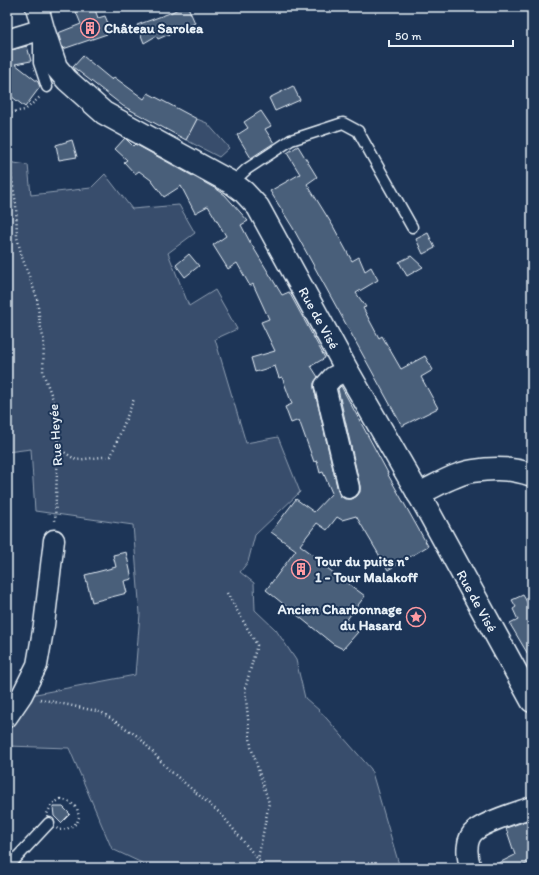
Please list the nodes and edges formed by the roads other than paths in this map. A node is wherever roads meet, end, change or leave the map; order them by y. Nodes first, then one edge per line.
1 (37, 7) edge
2 (41, 30) junction
3 (7, 40) edge
4 (47, 87) road end
5 (232, 183) junction
6 (412, 227) dead end
7 (347, 370) junction
8 (532, 475) edge
9 (349, 488) dead end
10 (418, 494) junction
11 (54, 540) road end
12 (532, 701) edge
13 (7, 717) edge
14 (532, 807) edge
15 (49, 823) road end
16 (7, 868) edge
17 (471, 868) edge

1 - 2 street, Rue de Visé
2 - 3 street
2 - 4 lane
2 - 5 street, Rue de Visé
5 - 6 lane
5 - 7 street, Rue de Visé
7 - 9 street
7 - 10 street, Rue de Visé
8 - 10 street
10 - 12 street, Rue de Visé
11 - 13 street
14 - 17 street
15 - 16 lane

